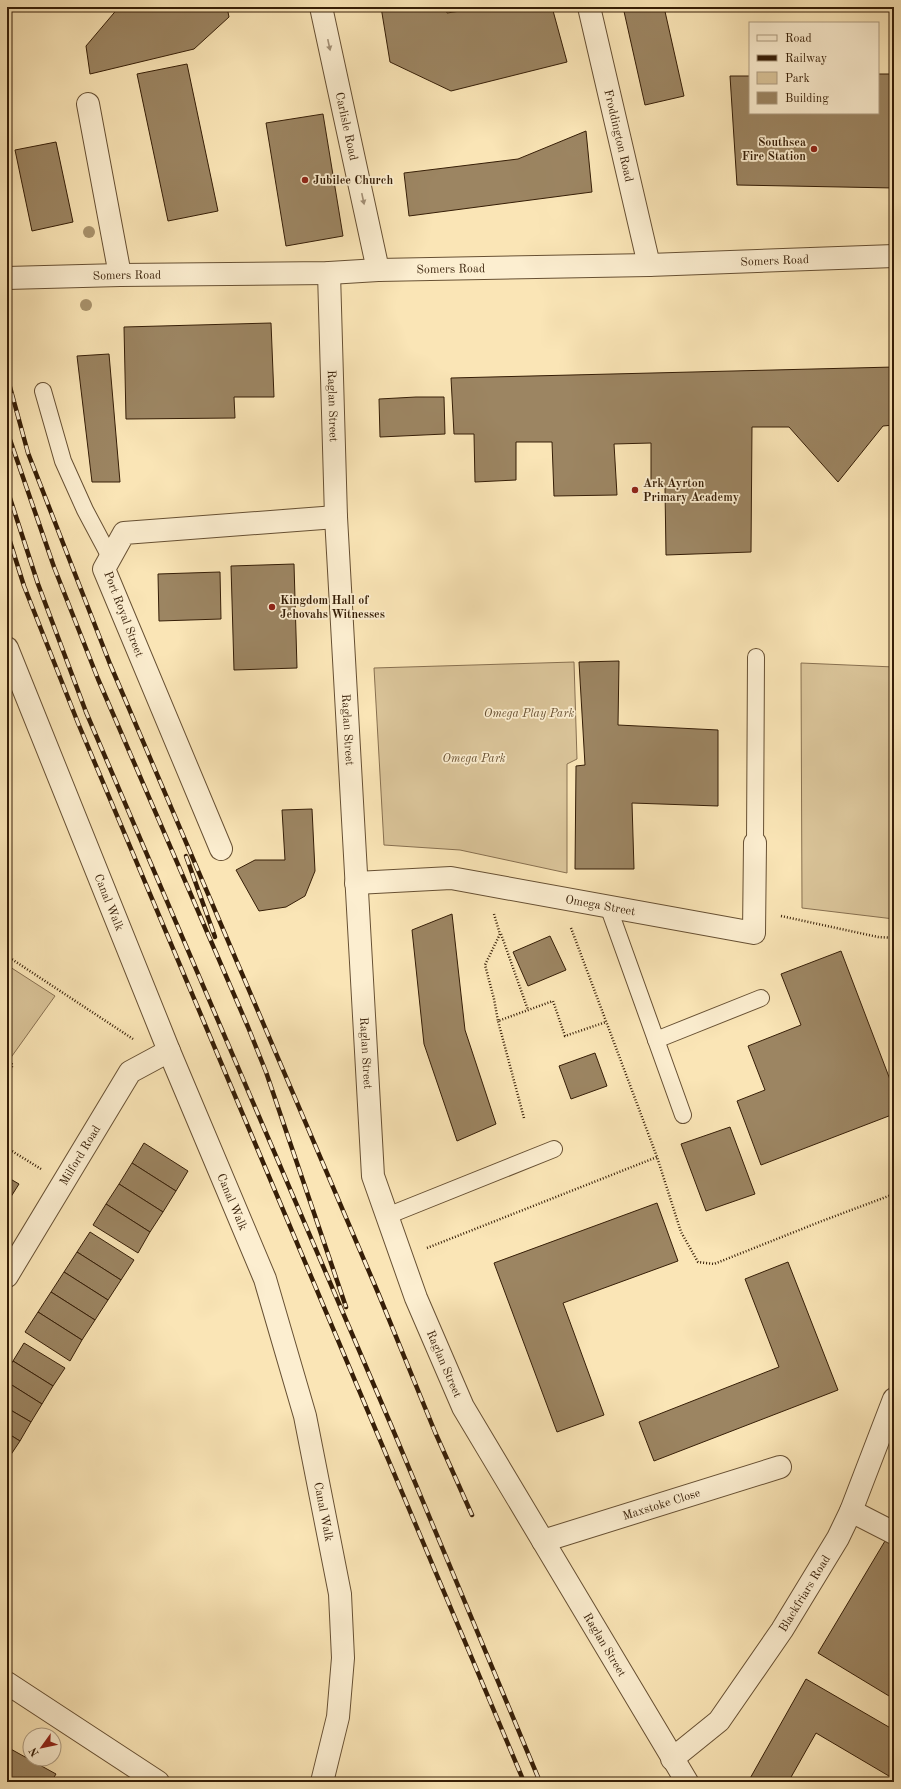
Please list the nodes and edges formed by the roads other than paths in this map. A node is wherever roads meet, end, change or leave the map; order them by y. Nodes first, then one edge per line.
1 (321, 7) edge
2 (589, 7) edge
3 (88, 104) dead end
4 (894, 256) edge
5 (649, 265) junction
6 (378, 270) junction
7 (329, 273) junction
8 (120, 275) junction
9 (7, 278) edge
10 (43, 391) dead end
11 (336, 517) junction
12 (110, 557) junction
13 (7, 648) edge
14 (756, 656) dead end
15 (755, 843) joint
16 (221, 849) dead end
17 (356, 883) junction
18 (608, 906) junction
19 (761, 998) dead end
20 (656, 1040) junction
21 (169, 1051) junction
22 (683, 1115) dead end
23 (554, 1148) dead end
24 (387, 1216) junction
25 (7, 1276) edge
26 (894, 1399) edge
27 (780, 1467) dead end
28 (851, 1511) junction
29 (894, 1533) edge
30 (542, 1541) junction
31 (7, 1683) edge
32 (672, 1759) junction
33 (158, 1782) edge
34 (322, 1782) edge
35 (687, 1782) edge

1 -> 6 street, Carlisle Road
2 - 5 street, Froddington Road
3 - 8 street
4 - 5 street, Somers Road
5 - 6 street, Somers Road
6 - 7 street, Somers Road
7 - 8 street, Somers Road
7 - 11 street, Raglan Street
8 - 9 street, Somers Road
10 - 12 lane
11 - 12 street, Port Royal Street
11 - 17 street, Raglan Street
12 - 16 street, Port Royal Street
13 - 21 street, Canal Walk
14 - 15 lane
15 - 18 street, Omega Street
17 - 18 street, Omega Street
17 - 24 street, Raglan Street
18 - 20 lane
19 - 20 lane
20 - 22 lane
21 - 25 street, Milford Road
21 - 34 street, Canal Walk
23 - 24 lane
24 - 30 street, Raglan Street
26 - 28 street, Blackfriars Road
27 - 30 street, Maxstoke Close
28 - 29 street
28 - 32 street, Blackfriars Road
30 - 32 street, Raglan Street
31 - 33 street
32 - 35 street, Raglan Street

